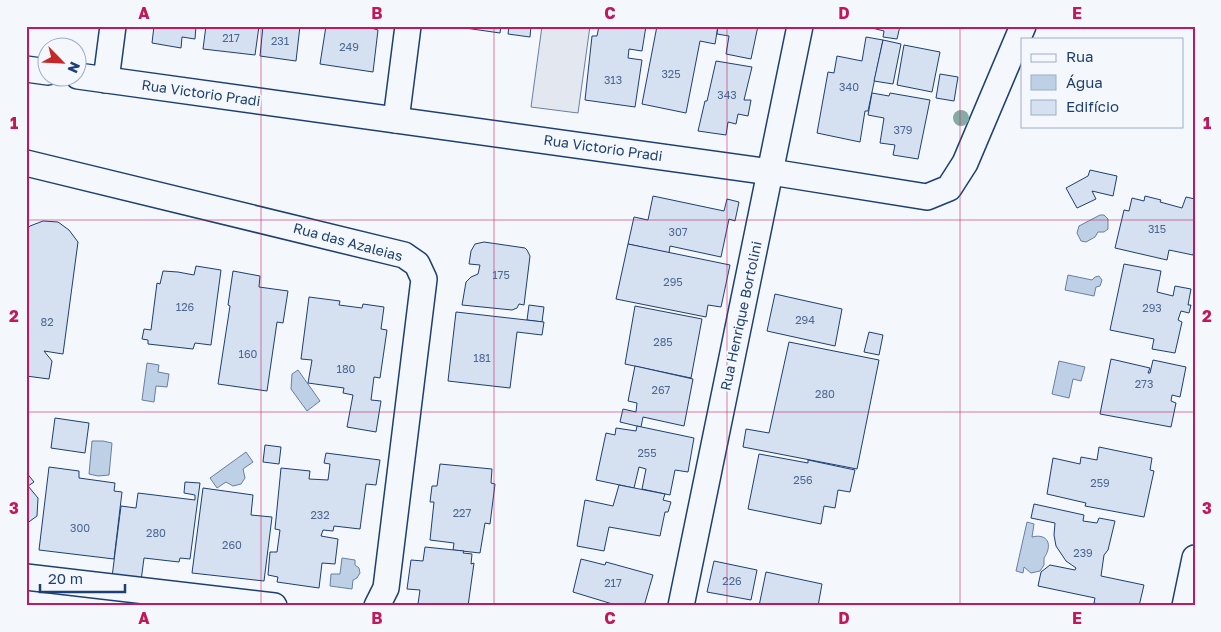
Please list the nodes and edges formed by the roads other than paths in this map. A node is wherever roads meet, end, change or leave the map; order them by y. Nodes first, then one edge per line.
1 (113, 26) edge
2 (408, 26) edge
3 (800, 26) edge
4 (1023, 26) edge
5 (88, 77) edge
6 (106, 80) junction
7 (396, 120) junction
8 (26, 163) edge
9 (771, 172) junction
10 (1195, 558) edge
11 (26, 577) edge
12 (274, 606) edge
13 (377, 606) edge
14 (681, 606) edge
15 (1185, 606) edge

1 - 6 street
2 - 7 street
3 - 9 street, Rua Henrique Bortolini
4 - 9 street, Rua Victorio Pradi
5 - 6 street, Rua Victorio Pradi
6 - 7 street, Rua Victorio Pradi
7 - 9 street, Rua Victorio Pradi
8 - 13 street, Rua das Azaleias
9 - 14 street, Rua Henrique Bortolini
10 - 15 street
11 - 12 street

